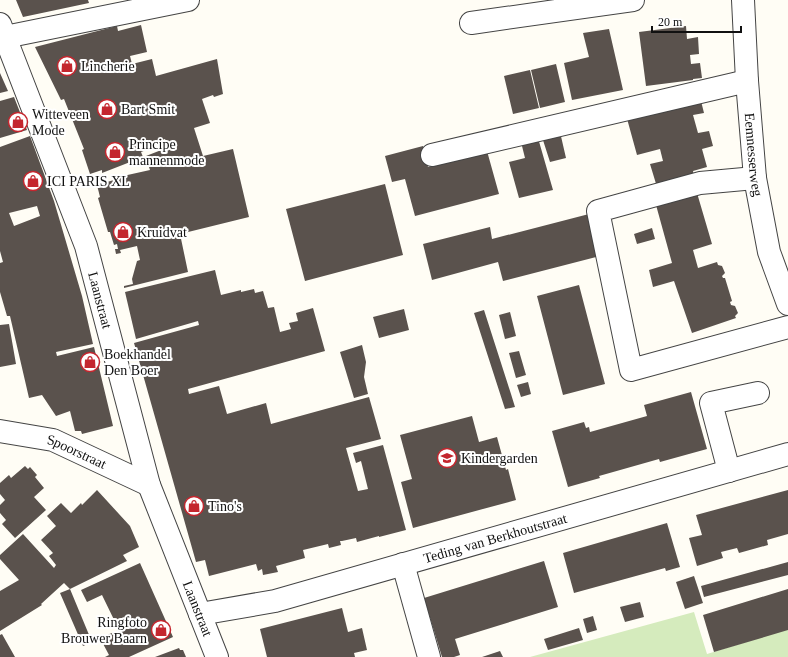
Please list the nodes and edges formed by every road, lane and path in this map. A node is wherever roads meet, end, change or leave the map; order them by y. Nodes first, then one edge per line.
1 (188, 0) edge
2 (633, 0) edge
3 (743, 0) edge
4 (471, 22) dead end
5 (3, 30) edge
6 (747, 81) junction
7 (432, 155) dead end
8 (755, 178) junction
9 (788, 304) edge
10 (788, 327) edge
11 (758, 393) dead end
12 (7, 432) edge
13 (788, 454) edge
14 (729, 471) junction
15 (148, 485) junction
16 (403, 564) junction
17 (200, 614) junction
18 (217, 657) edge
19 (429, 657) edge

1 - 5 street, Laanstraat
2 - 4 street
3 - 6 street, Eemnesserweg
5 - 15 street, Laanstraat
6 - 7 street
6 - 8 street, Eemnesserweg
8 - 9 street, Eemnesserweg
8 - 10 street
11 - 14 street
12 - 15 street, Spoorstraat
13 - 14 street, Teding van Berkhoutstraat
14 - 16 street, Teding van Berkhoutstraat
15 - 17 street, Laanstraat
16 - 17 street, Teding van Berkhoutstraat
16 - 19 street
17 - 18 street, Laanstraat

